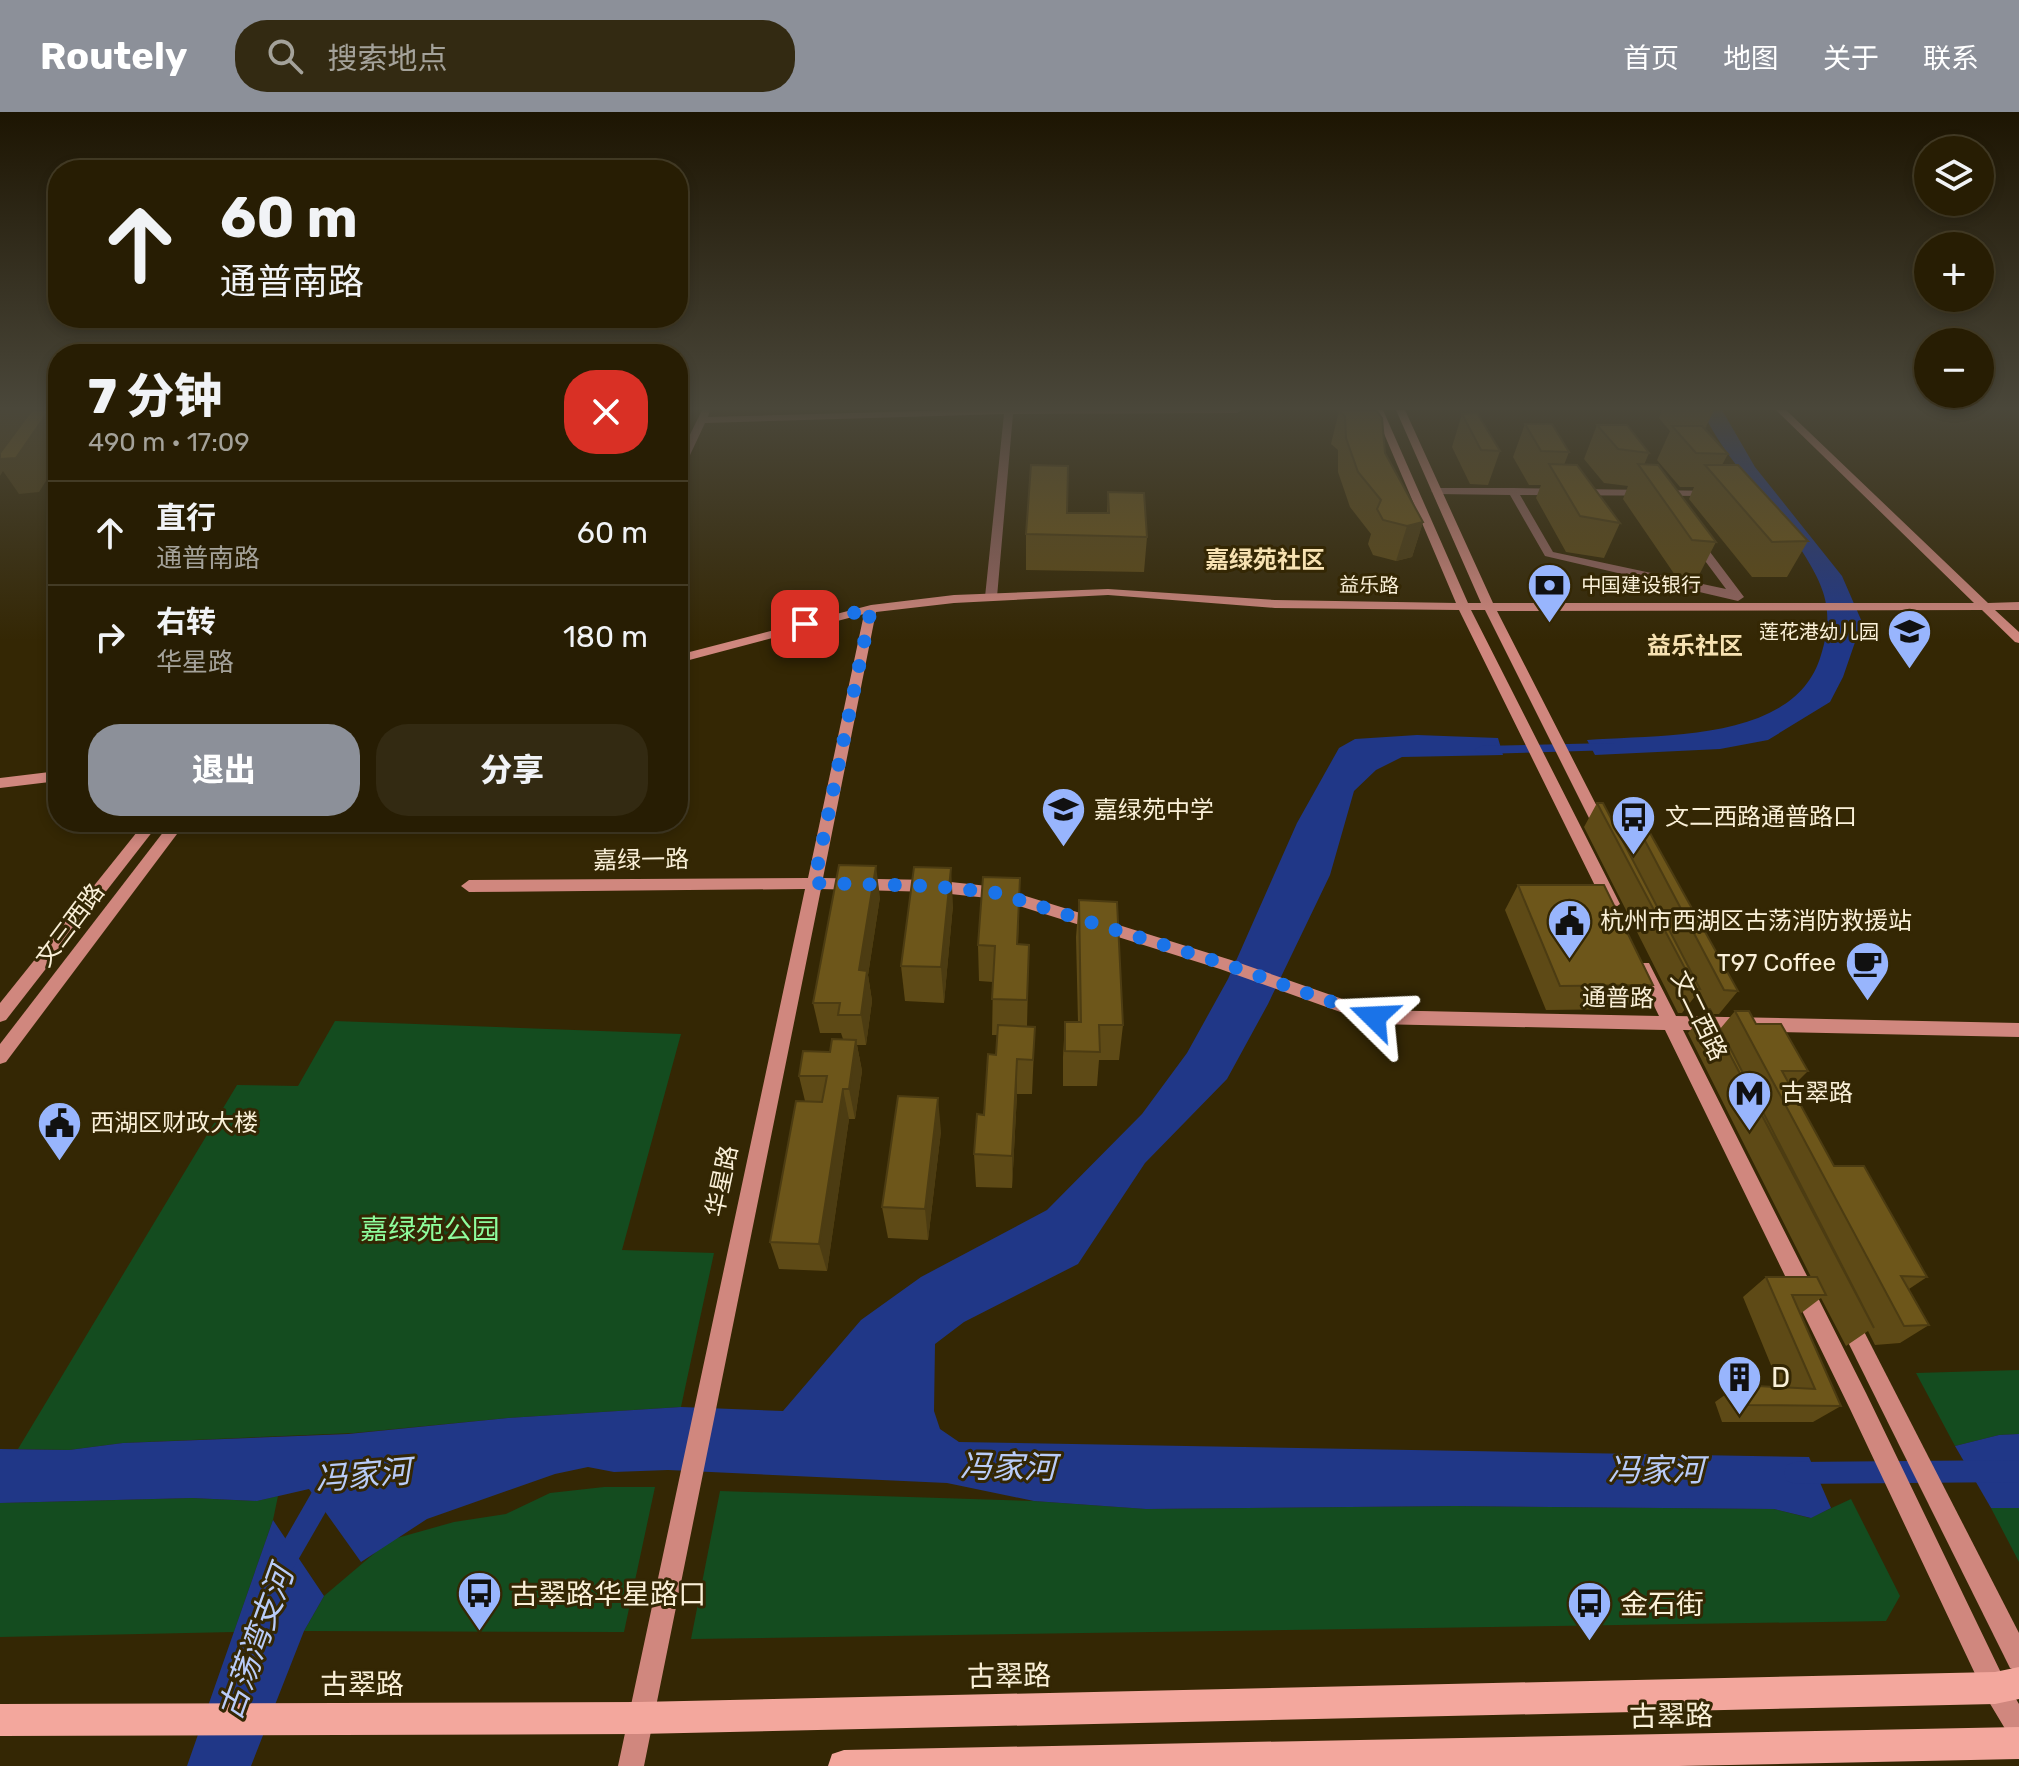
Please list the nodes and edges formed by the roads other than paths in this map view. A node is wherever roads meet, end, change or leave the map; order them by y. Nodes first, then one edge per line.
1 (1002, 487) edge
2 (1411, 487) edge
3 (1434, 487) edge
4 (1861, 487) edge
5 (1436, 491) junction
6 (1513, 491) junction
7 (1660, 492) junction
8 (1723, 493) edge
9 (1668, 504) edge
10 (1685, 527) edge
11 (991, 597) junction
12 (1741, 600) junction
13 (1463, 606) junction
14 (1985, 606) junction
15 (2019, 606) edge
16 (1489, 607) junction
17 (871, 609) junction
18 (2019, 639) edge
19 (688, 656) edge
20 (48, 777) edge
21 (0, 783) edge
22 (145, 832) edge
23 (171, 832) edge
24 (1609, 845) edge
25 (814, 883) junction
26 (469, 886) dead end
27 (1619, 919) edge
28 (1633, 946) edge
29 (1225, 964) joint
30 (0, 1015) edge
31 (1671, 1023) junction
32 (2019, 1030) edge
33 (0, 1057) edge
34 (1842, 1307) dead end
35 (2019, 1659) edge
36 (2007, 1686) edge
37 (638, 1718) junction
38 (0, 1720) edge
39 (2019, 1728) edge
40 (2019, 1743) edge
41 (1233, 1762) edge
42 (631, 1766) edge
43 (844, 1766) edge

1 - 11 street
2 - 13 street
3 - 5 street
4 - 14 street
5 - 6 street
5 - 16 street
6 - 7 street
6 - 12 street
7 - 8 street
7 - 9 street
10 - 12 street
11 - 13 street, 益乐路
11 - 17 street, 益乐路
12 - 14 street, 益乐路
12 - 16 street, 益乐路
13 - 16 street, 益乐路
13 - 27 street
14 - 15 street, 益乐路
14 - 18 street
16 - 24 street
17 - 19 street, 益乐路
17 - 25 street, 华星路
20 - 21 street
22 - 30 street, 文三西路
23 - 33 street, 文三西路
25 - 26 street, 嘉绿一路
25 - 29 street, 嘉绿一路
25 - 37 street, 华星路
28 - 31 street, 文二西路
29 - 31 street, 通普路
31 - 32 street, 通普路
31 - 36 street, 文二西路
34 - 35 street
36 - 37 main road, 古翠路
36 - 39 street, 文二西路
37 - 38 main road, 古翠路
37 - 42 street, 华星路
40 - 41 main road, 古翠路
41 - 43 main road, 古翠路

